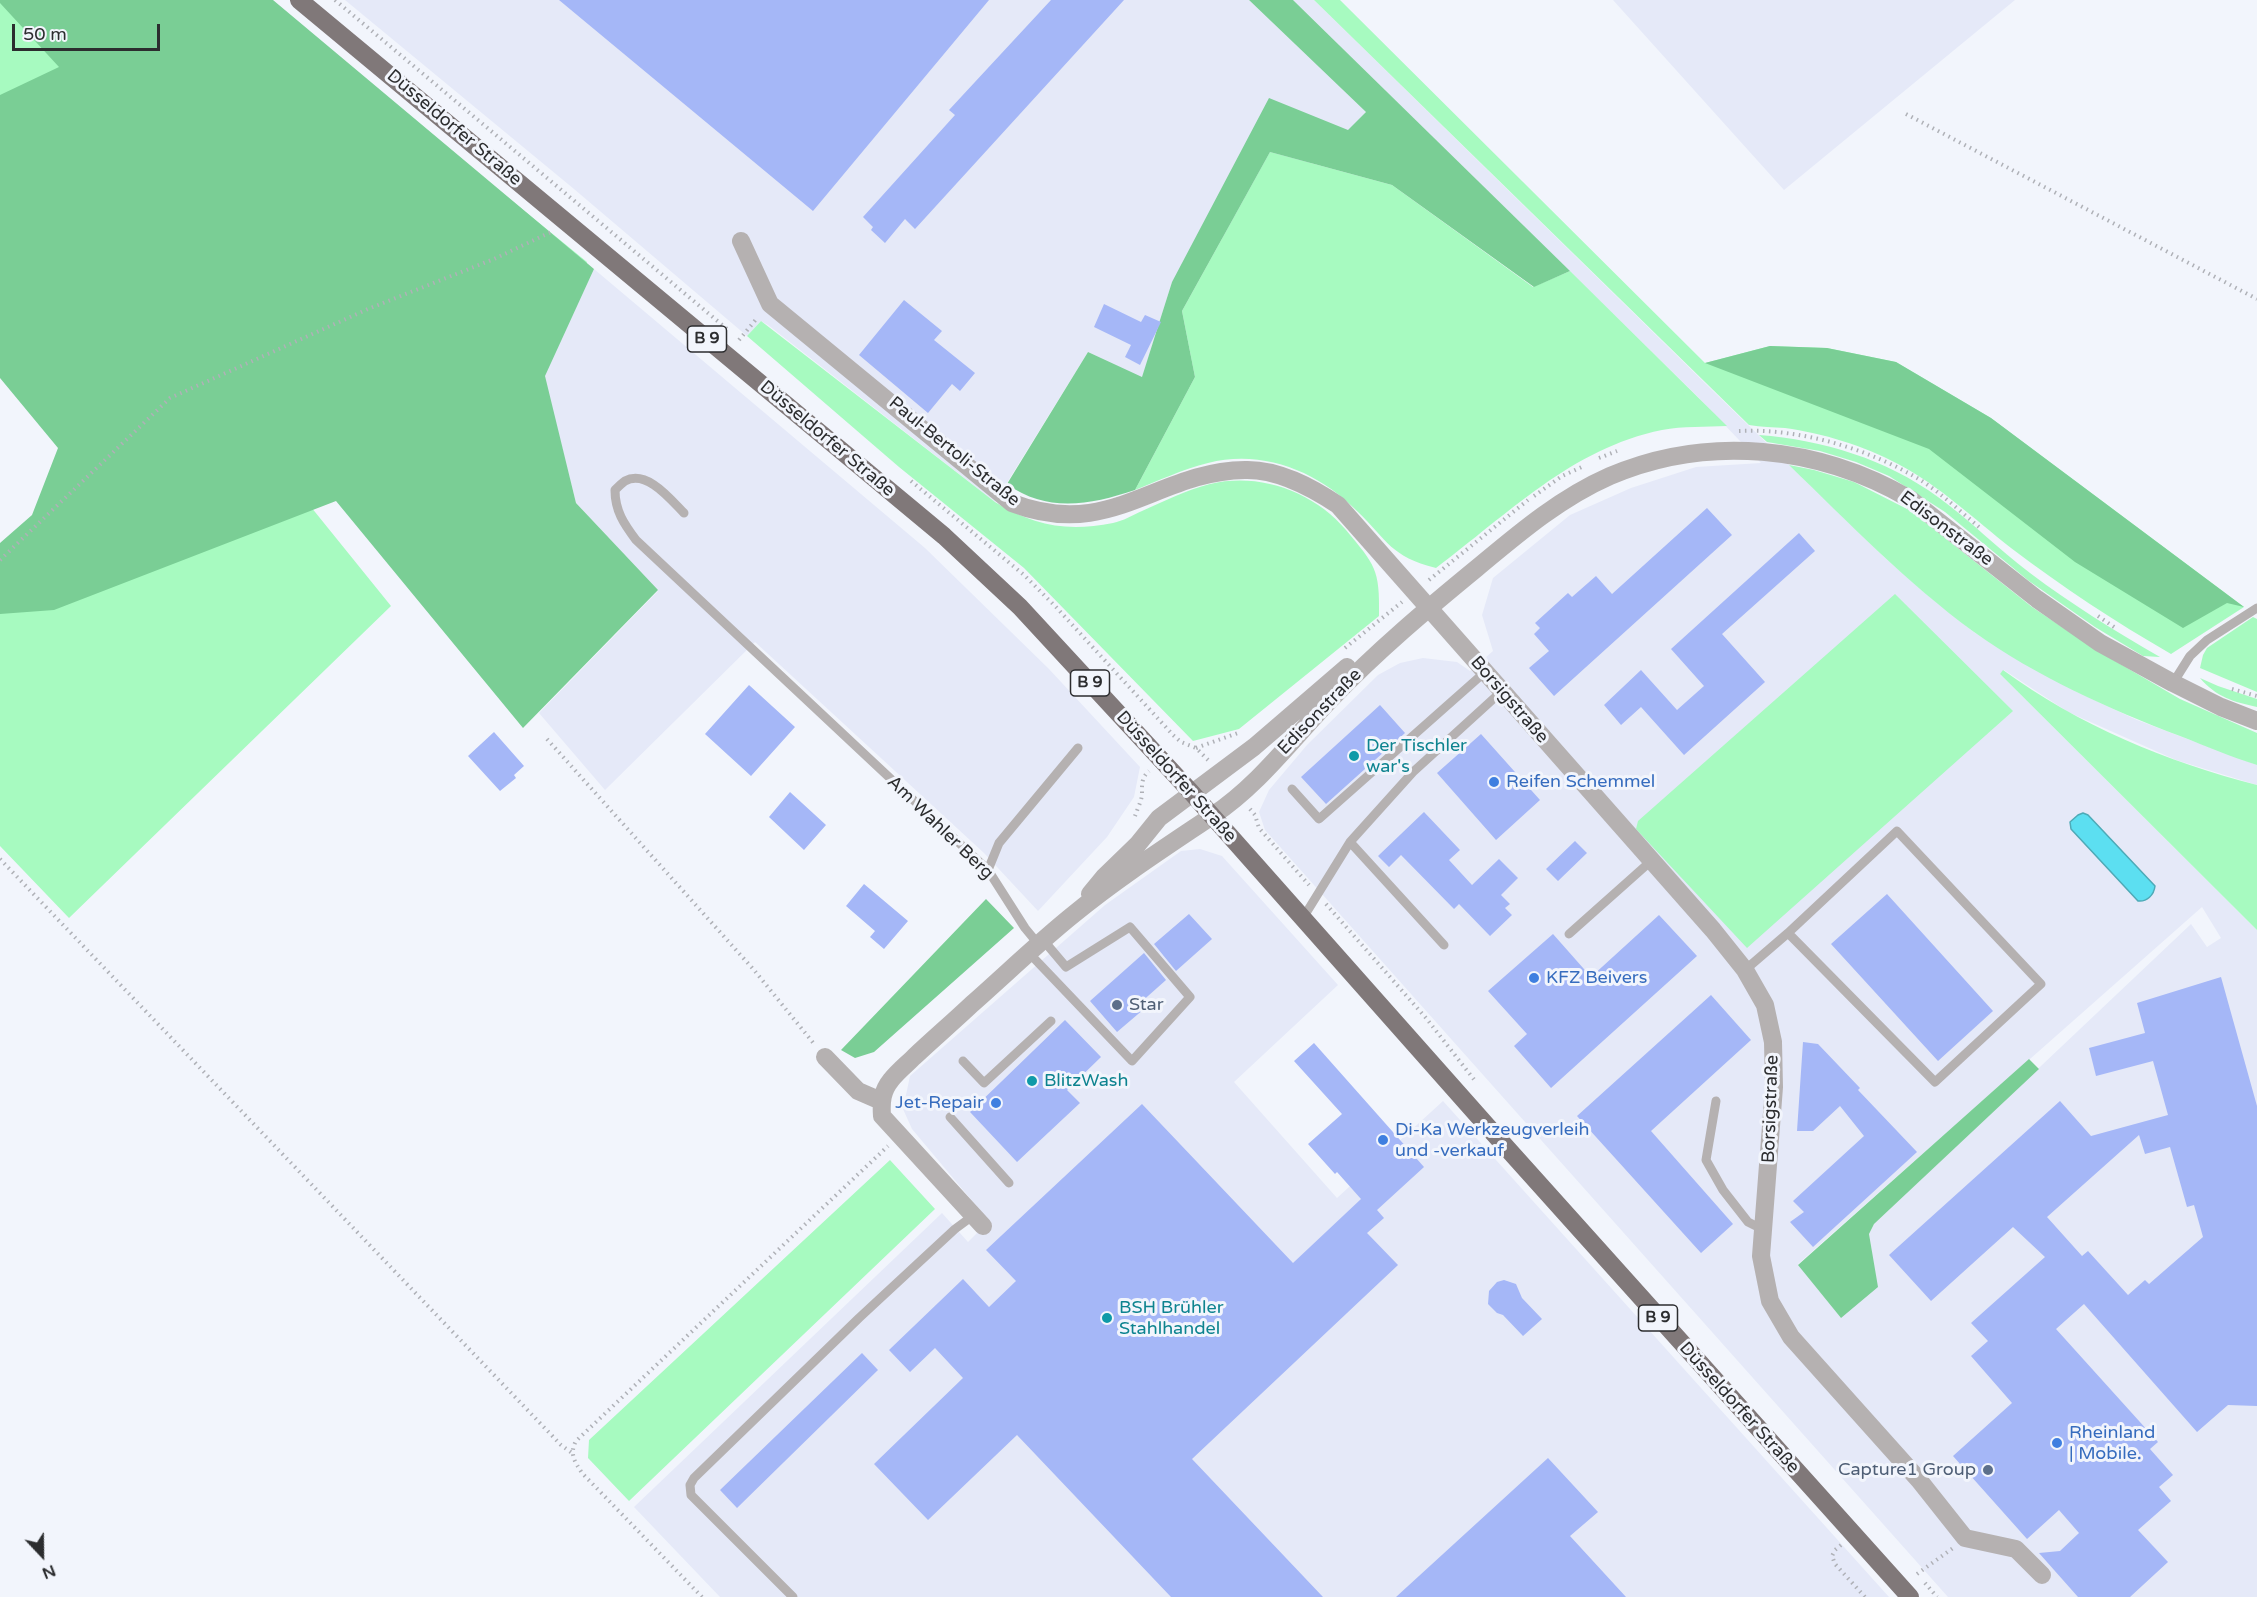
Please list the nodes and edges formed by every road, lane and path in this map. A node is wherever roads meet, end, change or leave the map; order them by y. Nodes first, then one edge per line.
1 (299, 0) edge
2 (335, 0) edge
3 (1906, 114) dead end
4 (568, 223) junction
5 (741, 242) dead end
6 (2257, 299) edge
7 (770, 304) junction
8 (706, 310) dead end
9 (739, 340) dead end
10 (1732, 431) dead end
11 (1625, 449) dead end
12 (1597, 459) dead end
13 (1588, 464) dead end
14 (684, 513) dead end
15 (1981, 528) dead end
16 (0, 560) edge
17 (1414, 592) junction
18 (1429, 607) junction
19 (2257, 608) edge
20 (2089, 610) dead end
21 (2126, 634) dead end
22 (1343, 650) dead end
23 (1485, 672) junction
24 (2173, 683) junction
25 (2223, 685) dead end
26 (1502, 691) junction
27 (2257, 696) edge
28 (2257, 721) edge
29 (1245, 728) dead end
30 (547, 739) dead end
31 (1181, 742) dead end
32 (1078, 748) dead end
33 (1161, 759) junction
34 (1220, 774) junction
35 (1292, 789) dead end
36 (1191, 792) junction
37 (1240, 797) junction
38 (1212, 816) junction
39 (1133, 821) dead end
40 (1350, 842) junction
41 (0, 859) edge
42 (1651, 861) junction
43 (988, 870) junction
44 (1316, 894) junction
45 (1075, 913) junction
46 (1303, 918) junction
47 (1788, 933) junction
48 (1569, 934) dead end
49 (1444, 945) dead end
50 (1037, 946) junction
51 (1745, 970) junction
52 (1051, 1021) dead end
53 (825, 1057) joint
54 (963, 1061) dead end
55 (1480, 1088) dead end
56 (881, 1101) junction
57 (1716, 1101) dead end
58 (950, 1117) dead end
59 (899, 1135) junction
60 (1009, 1183) dead end
61 (978, 1220) joint
62 (1764, 1230) junction
63 (572, 1453) junction
64 (1965, 1538) junction
65 (2042, 1575) dead end
66 (702, 1597) edge
67 (793, 1597) edge
68 (1910, 1597) edge
69 (1937, 1597) edge

1 - 4 main road, Düsseldorfer Straße / B 9
2 - 8 path
3 - 6 path
4 - 16 path
4 - 33 main road, Düsseldorfer Straße / B 9
5 - 7 street, Paul-Bertoli-Straße
7 - 9 path
7 - 17 street, Paul-Bertoli-Straße
10 - 15 path
11 - 12 path
13 - 17 path
14 - 43 lane, Am Wahler Berg
17 - 18 street, Paul-Bertoli-Straße
17 - 22 path
18 - 23 street, Borsigstraße
18 - 24 street, Edisonstraße
18 - 34 street, Edisonstraße
18 - 37 street, Edisonstraße
19 - 24 lane
20 - 21 path
23 - 26 street, Borsigstraße
23 - 35 lane
24 - 28 street, Edisonstraße
25 - 27 path
26 - 40 lane
26 - 42 street, Borsigstraße
29 - 34 path
30 - 53 path
31 - 33 path
32 - 43 lane
33 - 36 main road, Düsseldorfer Straße / B 9
33 - 39 path
34 - 36 street, Edisonstraße
36 - 38 main road, Düsseldorfer Straße / B 9
36 - 45 street
37 - 38 street, Edisonstraße
37 - 44 path
38 - 45 street
38 - 46 main road, Düsseldorfer Straße / B 9
40 - 44 lane
40 - 49 lane
41 - 63 path
42 - 48 lane
42 - 51 street, Borsigstraße
43 - 50 lane, Am Wahler Berg
44 - 46 lane
44 - 55 path
45 - 50 street
46 - 68 main road, Düsseldorfer Straße / B 9
47 - 47 lane
47 - 51 lane
50 - 50 lane
50 - 56 street
51 - 62 street, Borsigstraße
52 - 54 lane
53 - 56 street
56 - 59 street
57 - 62 lane
58 - 60 lane
59 - 61 street
59 - 63 path
61 - 67 lane
62 - 64 street, Borsigstraße
63 - 66 path
64 - 65 street
64 - 69 path

